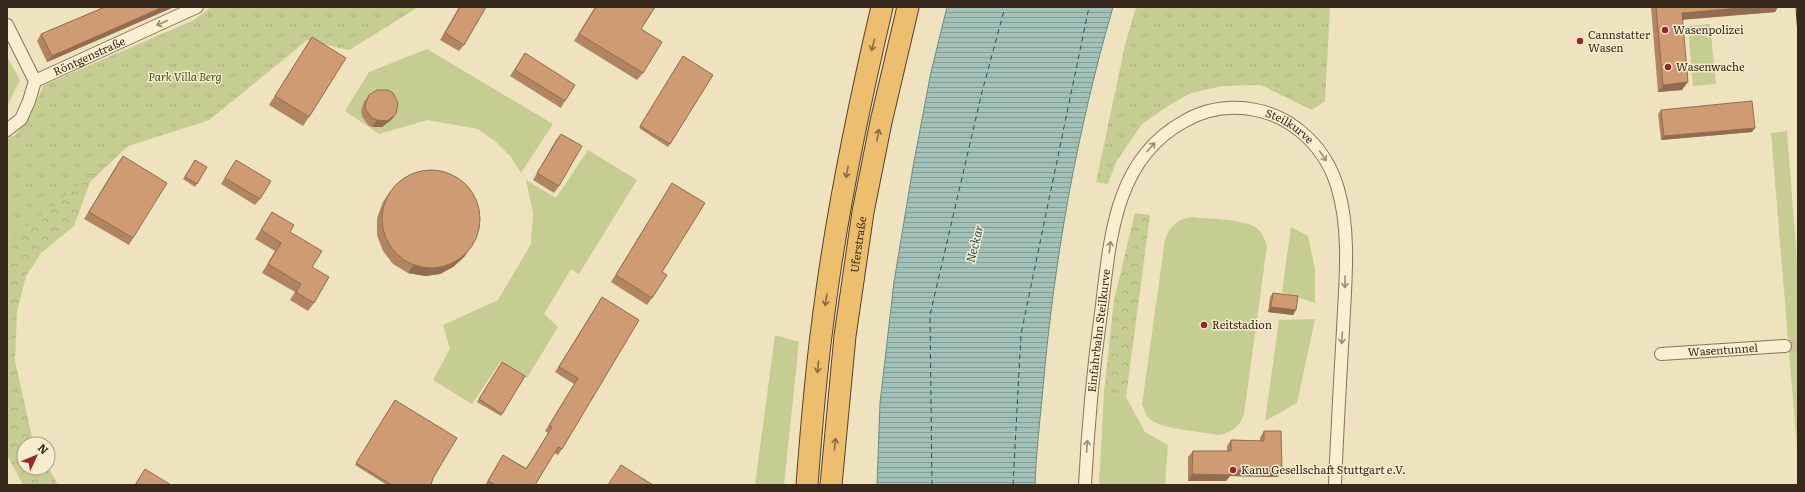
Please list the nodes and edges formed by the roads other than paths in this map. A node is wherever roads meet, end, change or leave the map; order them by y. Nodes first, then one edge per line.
1 (197, 7) edge
2 (882, 7) edge
3 (908, 7) edge
4 (7, 25) edge
5 (35, 81) junction
6 (7, 130) edge
7 (1129, 179) joint
8 (1785, 346) tunnel mouth
9 (1661, 354) dead end
10 (831, 484) edge
11 (807, 485) edge
12 (1085, 485) edge
13 (1335, 485) edge

1 -> 5 street, Röntgenstraße
2 -> 11 highway
10 -> 3 highway, Uferstraße
4 - 5 street
5 - 6 street
12 -> 7 street, Einfahrbahn Steilkurve
7 -> 13 street, Steilkurve
8 - 9 street, Wasentunnel

